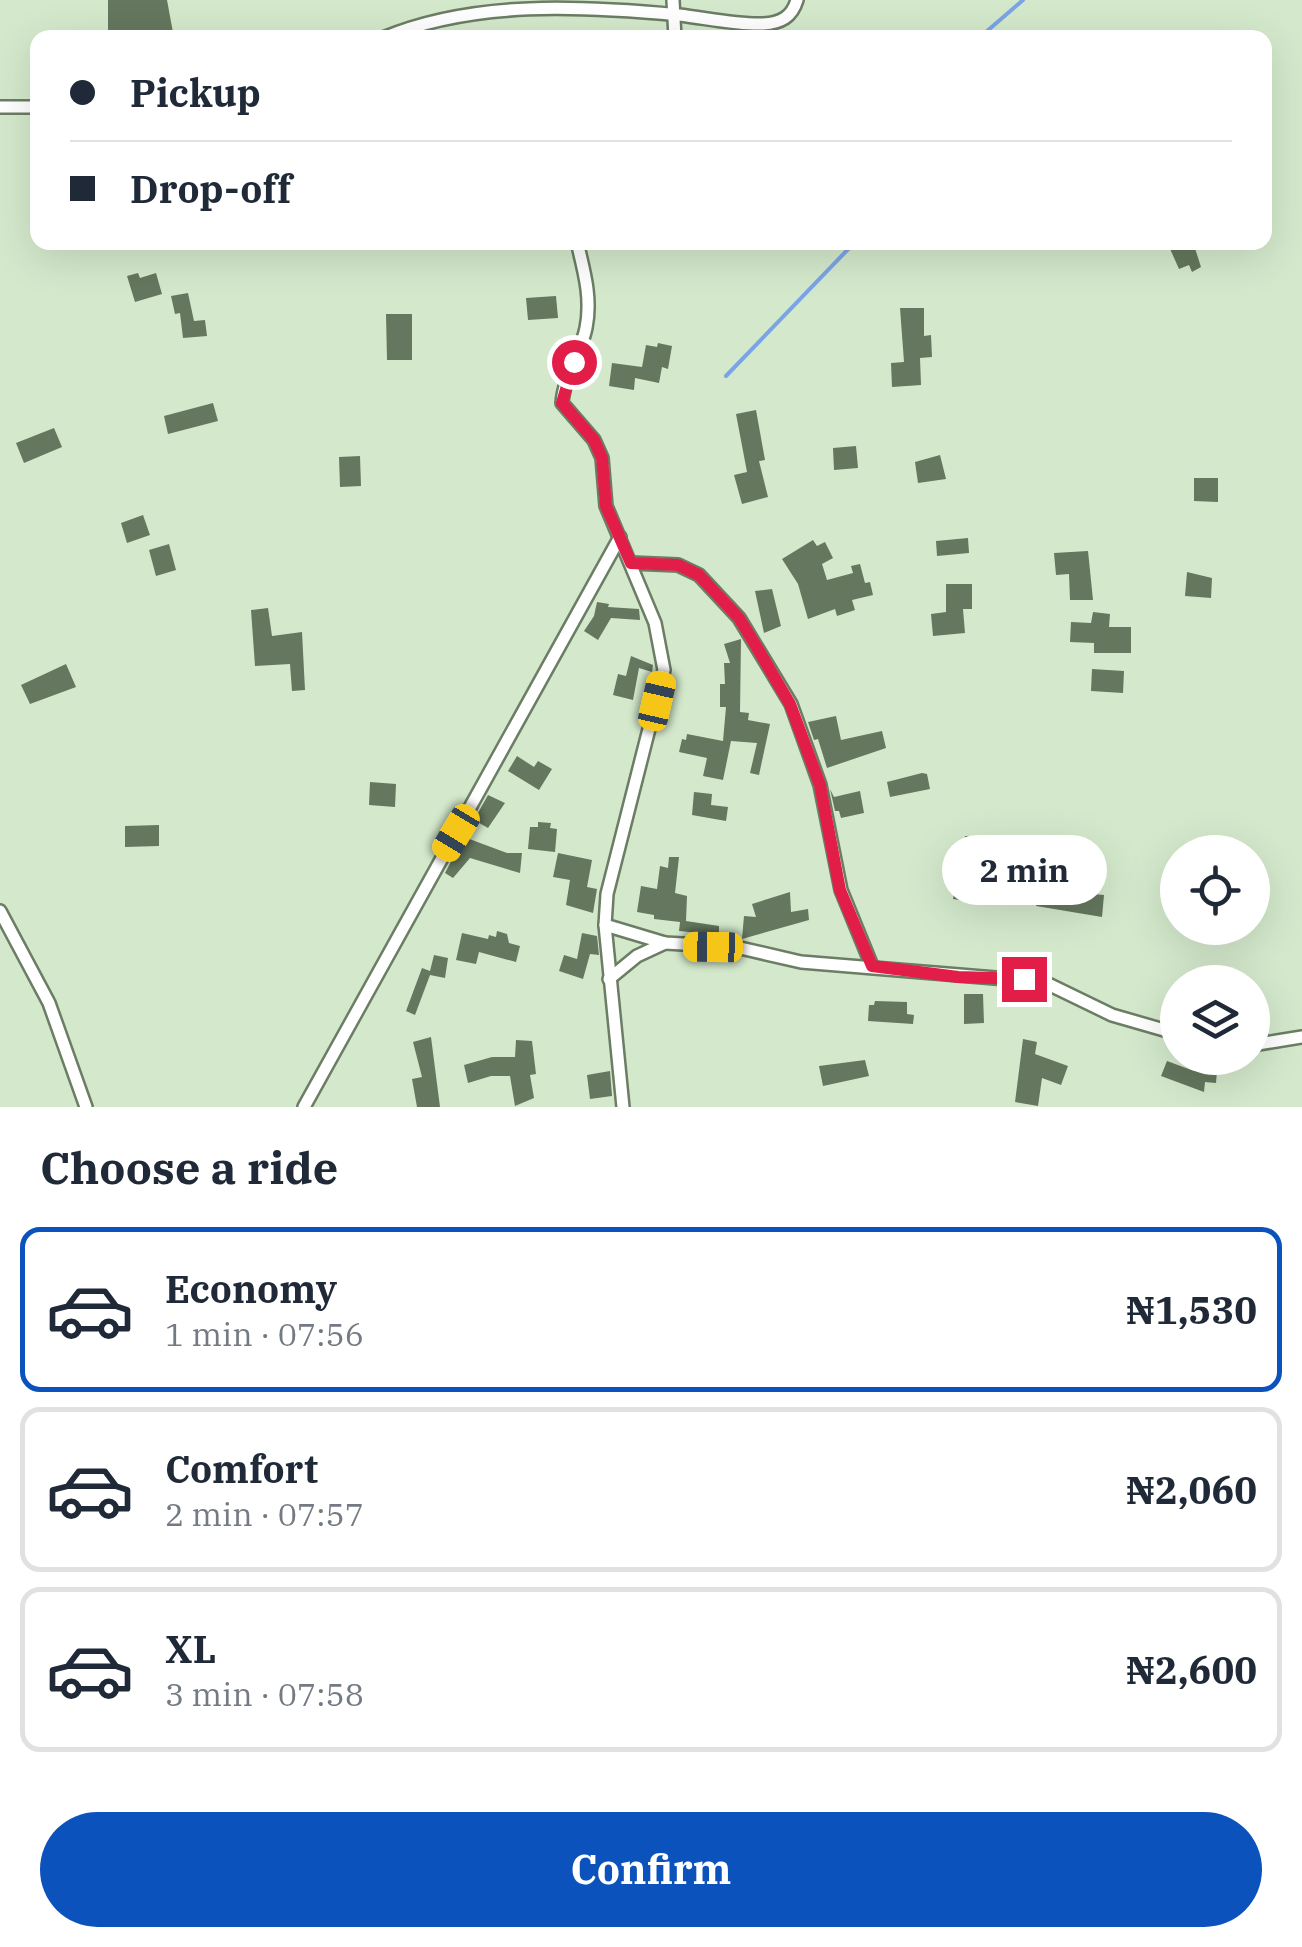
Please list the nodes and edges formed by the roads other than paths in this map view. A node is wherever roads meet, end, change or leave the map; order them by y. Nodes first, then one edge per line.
1 (673, 0) edge
2 (798, 0) edge
3 (674, 15) junction
4 (402, 30) edge
5 (675, 30) edge
6 (0, 107) edge
7 (30, 108) edge
8 (579, 250) edge
9 (620, 536) junction
10 (631, 563) junction
11 (0, 911) edge
12 (606, 925) junction
13 (665, 944) junction
14 (872, 966) junction
15 (610, 979) junction
16 (1160, 1029) edge
17 (1302, 1038) edge
18 (1270, 1043) edge
19 (86, 1107) edge
20 (304, 1107) edge
21 (623, 1107) edge

1 - 3 street
2 - 3 street
3 - 4 street
3 - 5 street
6 - 7 street
8 - 9 street
9 - 10 street
9 - 20 street
10 - 12 street
10 - 14 street
11 - 19 street
12 - 13 street
12 - 15 street
13 - 14 street
13 - 15 street
14 - 16 street
15 - 21 street
17 - 18 street

